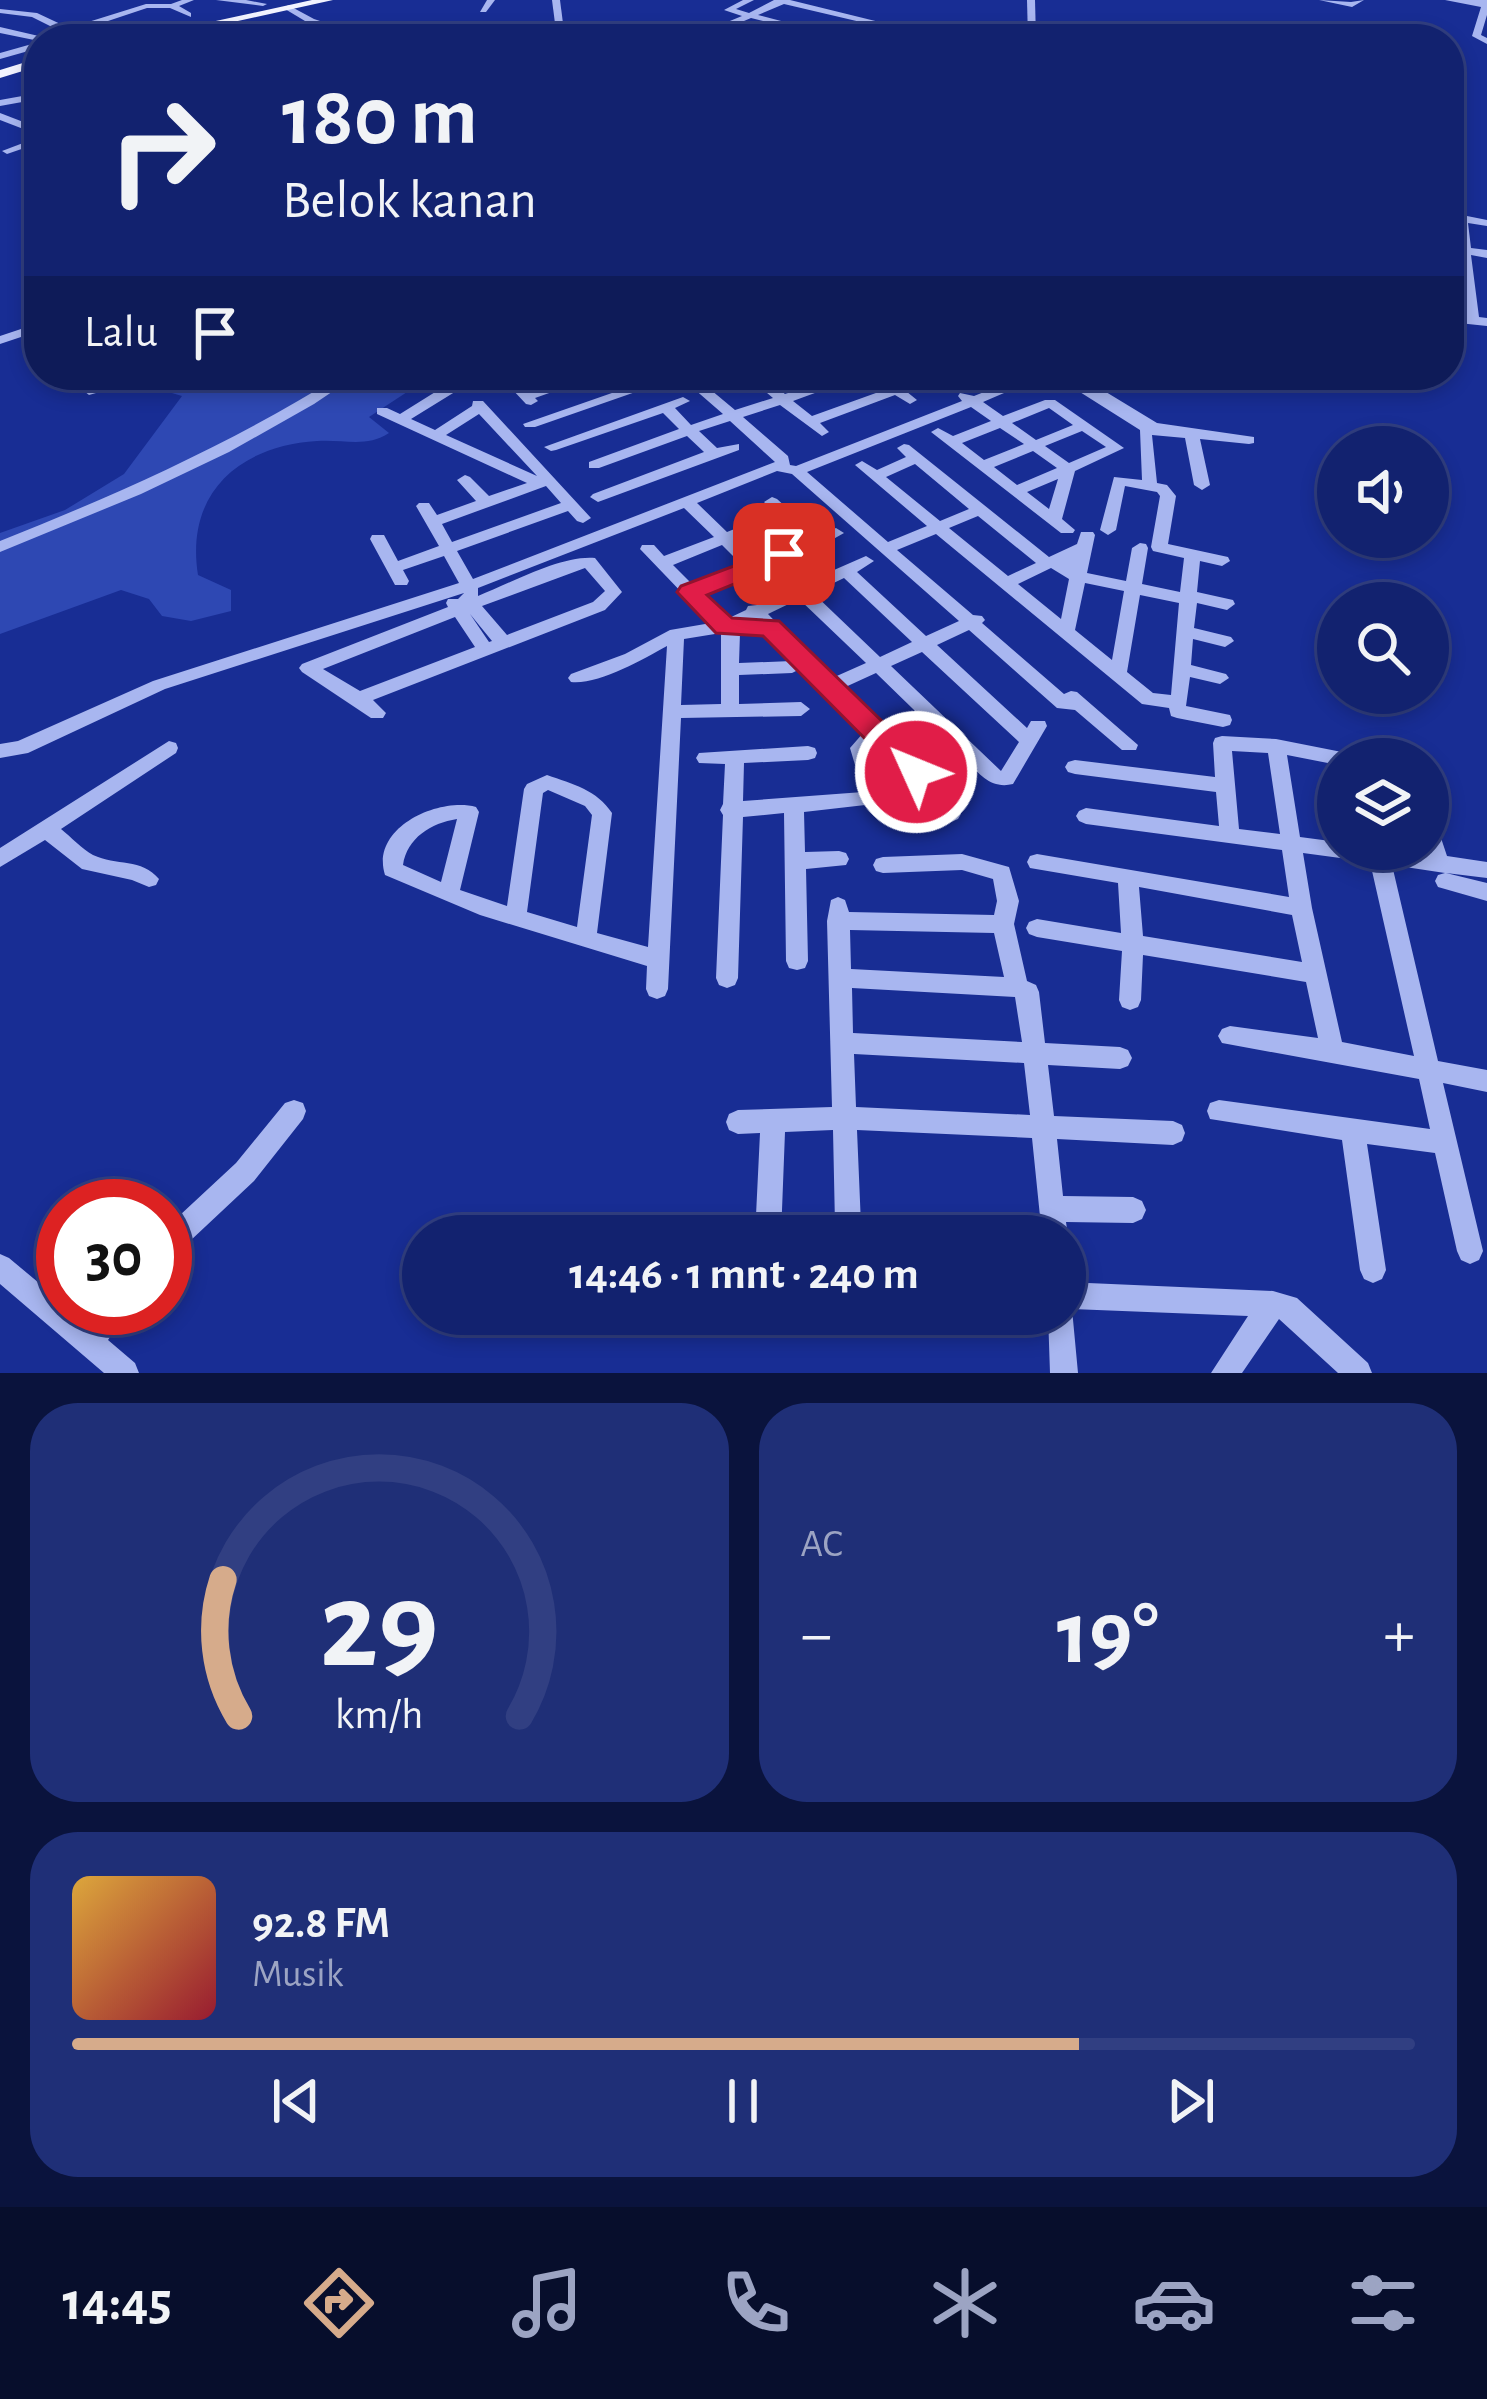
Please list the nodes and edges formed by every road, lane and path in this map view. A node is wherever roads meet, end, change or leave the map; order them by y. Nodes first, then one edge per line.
1 (40, 0) edge
2 (190, 0) edge
3 (220, 0) edge
4 (328, 0) edge
5 (491, 0) edge
6 (729, 0) edge
7 (782, 0) edge
8 (832, 0) edge
9 (1323, 0) edge
10 (1360, 0) edge
11 (1449, 0) edge
12 (1465, 0) edge
13 (1475, 0) edge
14 (746, 2) edge
15 (1486, 2) edge
16 (263, 4) dead end
17 (288, 8) junction
18 (767, 9) junction
19 (869, 9) junction
20 (483, 10) dead end
21 (0, 11) edge
22 (15, 13) junction
23 (751, 16) junction
24 (850, 17) junction
25 (929, 22) dead end
26 (44, 24) edge
27 (120, 24) edge
28 (212, 24) edge
29 (319, 24) edge
30 (731, 24) edge
31 (785, 24) edge
32 (826, 24) edge
33 (838, 24) edge
34 (881, 24) edge
35 (1487, 41) edge
36 (1464, 240) edge
37 (1465, 251) junction
38 (1487, 254) edge
39 (1480, 321) edge
40 (313, 390) edge
41 (328, 390) edge
42 (451, 390) edge
43 (521, 390) edge
44 (545, 390) edge
45 (631, 390) edge
46 (705, 390) edge
47 (713, 390) edge
48 (775, 390) edge
49 (813, 390) edge
50 (896, 390) edge
51 (988, 390) edge
52 (996, 390) edge
53 (1085, 390) edge
54 (1092, 390) edge
55 (526, 396) junction
56 (968, 399) junction
57 (784, 400) junction
58 (683, 401) dead end
59 (664, 407) junction
60 (382, 411) dead end
61 (738, 414) junction
62 (547, 418) junction
63 (401, 419) junction
64 (1001, 422) junction
65 (530, 424) dead end
66 (1083, 425) junction
67 (1151, 429) junction
68 (689, 430) junction
69 (503, 431) junction
70 (436, 435) junction
71 (572, 441) junction
72 (1033, 445) junction
73 (734, 447) dead end
74 (551, 448) dead end
75 (472, 451) junction
76 (715, 453) junction
77 (528, 458) junction
78 (793, 464) junction
79 (594, 465) junction
80 (982, 466) junction
81 (510, 468) junction
82 (1067, 469) junction
83 (465, 481) dead end
84 (544, 481) junction
85 (1202, 485) dead end
86 (1150, 486) junction
87 (618, 489) junction
88 (1016, 491) junction
89 (598, 497) dead end
90 (486, 502) junction
91 (772, 502) dead end
92 (690, 504) junction
93 (979, 510) junction
94 (785, 515) junction
95 (939, 527) junction
96 (1108, 530) dead end
97 (836, 533) dead end
98 (378, 538) dead end
99 (724, 538) junction
100 (815, 542) junction
101 (0, 544) edge
102 (891, 546) junction
103 (1140, 548) dead end
104 (455, 549) junction
105 (648, 549) dead end
106 (1192, 555) junction
107 (1222, 560) dead end
108 (866, 561) dead end
109 (662, 563) junction
110 (1050, 563) junction
111 (753, 567) junction
112 (845, 571) junction
113 (1077, 576) junction
114 (1006, 583) junction
115 (1133, 588) junction
116 (799, 590) junction
117 (690, 592) junction
118 (470, 594) junction
119 (1191, 598) junction
120 (1227, 604) dead end
121 (754, 610) junction
122 (973, 622) junction
123 (725, 627) junction
124 (770, 627) junction
125 (1187, 632) junction
126 (676, 634) junction
127 (1066, 634) junction
128 (1225, 641) dead end
129 (504, 643) junction
130 (924, 643) junction
131 (484, 649) junction
132 (876, 663) junction
133 (792, 667) dead end
134 (732, 669) junction
135 (1183, 670) junction
136 (1118, 675) junction
137 (577, 678) dead end
138 (1220, 678) dead end
139 (828, 688) junction
140 (354, 697) junction
141 (801, 709) dead end
142 (730, 710) junction
143 (377, 712) dead end
144 (672, 712) junction
145 (1178, 716) junction
146 (1223, 720) dead end
147 (875, 733) junction
148 (1129, 745) dead end
149 (962, 746) junction
150 (1276, 746) junction
151 (170, 748) dead end
152 (0, 752) edge
153 (808, 753) dead end
154 (1317, 754) edge
155 (735, 757) junction
156 (706, 758) dead end
157 (1075, 767) dead end
158 (916, 772) junction
159 (1223, 785) junction
160 (874, 796) junction
161 (794, 806) junction
162 (730, 810) junction
163 (1086, 816) dead end
164 (47, 830) junction
165 (1230, 836) junction
166 (1294, 844) junction
167 (1317, 847) edge
168 (0, 859) edge
169 (839, 859) dead end
170 (795, 861) junction
171 (1037, 862) dead end
172 (883, 866) dead end
173 (1382, 870) edge
174 (1431, 870) edge
175 (1441, 870) edge
176 (1487, 870) edge
177 (1442, 873) junction
178 (1128, 876) junction
179 (149, 879) dead end
180 (449, 891) dead end
181 (1487, 892) edge
182 (1301, 908) junction
183 (516, 915) junction
184 (1003, 924) junction
185 (1037, 928) dead end
186 (586, 938) junction
187 (1133, 943) junction
188 (658, 961) junction
189 (797, 961) dead end
190 (1317, 974) junction
191 (727, 978) dead end
192 (840, 978) junction
193 (1017, 987) junction
194 (657, 989) dead end
195 (1130, 1000) dead end
196 (1230, 1036) dead end
197 (842, 1043) junction
198 (1332, 1051) junction
199 (1036, 1053) junction
200 (1120, 1058) dead end
201 (1429, 1068) junction
202 (1487, 1081) edge
203 (293, 1111) dead end
204 (1219, 1111) dead end
205 (845, 1118) junction
206 (773, 1120) junction
207 (737, 1122) dead end
208 (1045, 1127) junction
209 (1353, 1130) junction
210 (1173, 1133) dead end
211 (1446, 1144) junction
212 (1053, 1208) junction
213 (1133, 1210) dead end
214 (768, 1215) edge
215 (848, 1215) edge
216 (1054, 1215) edge
217 (192, 1222) edge
218 (1471, 1251) dead end
219 (0, 1267) edge
220 (1373, 1270) dead end
221 (1086, 1296) edge
222 (1273, 1304) junction
223 (95, 1335) edge
224 (1062, 1335) edge
225 (90, 1341) junction
226 (125, 1373) edge
227 (1064, 1373) edge
228 (1225, 1373) edge
229 (1358, 1373) edge

1 - 22 street
2 - 27 street
3 - 16 street
4 - 17 main road
5 - 20 street
6 - 14 street
7 - 18 street
7 - 24 street
8 - 19 street
9 - 10 street
11 - 15 street
12 - 15 street
13 - 15 street
14 - 23 street
15 - 35 street
17 - 28 main road
17 - 29 street
18 - 23 street
18 - 32 street
19 - 24 street
19 - 25 street
21 - 22 street
22 - 26 street
23 - 30 street
23 - 31 street
24 - 33 street
24 - 34 street
36 - 37 street
37 - 38 street
37 - 39 street
40 - 101 street
41 - 101 street
42 - 63 street
43 - 55 street
44 - 55 street
45 - 62 street
46 - 61 street
47 - 61 street
48 - 57 street
49 - 57 street
50 - 57 street
51 - 56 street
52 - 56 street
53 - 67 street
54 - 67 street
55 - 62 street
56 - 64 street
56 - 78 street
57 - 61 street
58 - 59 street
59 - 68 street
59 - 71 street
60 - 63 street
61 - 68 street
61 - 78 street
62 - 65 street
63 - 70 street
64 - 66 street
64 - 72 street
64 - 80 street
66 - 72 street
66 - 82 street
67 - 85 street
67 - 86 street
68 - 76 street
68 - 79 street
69 - 70 street
69 - 75 street
69 - 77 street
70 - 75 street
71 - 74 street
71 - 79 street
72 - 80 street
72 - 82 street
73 - 76 street
75 - 81 street
76 - 87 street
77 - 81 street
77 - 84 street
78 - 92 street
78 - 102 street
79 - 87 street
80 - 88 street
81 - 84 street
82 - 88 street
82 - 88 street
83 - 90 street
84 - 90 street
84 - 104 street
86 - 96 street
86 - 106 street
87 - 89 street
90 - 104 street
91 - 94 street
92 - 99 street
92 - 118 street
93 - 95 street
93 - 95 street
93 - 110 street
94 - 99 street
94 - 100 street
95 - 102 street
95 - 114 street
97 - 100 street
98 - 104 street
99 - 109 street
99 - 111 street
100 - 111 street
102 - 122 street
103 - 115 street
104 - 118 street
105 - 109 street
106 - 107 street
106 - 119 street
108 - 112 street
109 - 117 street
110 - 113 street
110 - 113 street
110 - 114 street
111 - 117 street
112 - 116 street
112 - 130 street
113 - 115 street
113 - 127 street
114 - 127 street
115 - 119 street
115 - 136 street
116 - 121 street
116 - 132 street
117 - 123 street
118 - 129 street
118 - 129 street
118 - 131 street
118 - 140 street
118 - 152 street
119 - 120 street
119 - 125 street
121 - 123 street
121 - 124 street
122 - 130 street
122 - 148 street
123 - 124 street
123 - 126 street
123 - 134 street
124 - 139 street
125 - 128 street
125 - 135 street
126 - 137 street
126 - 144 street
127 - 136 street
129 - 131 street
130 - 132 street
130 - 149 street
131 - 140 street
132 - 139 street
132 - 149 street
133 - 134 street
134 - 142 street
135 - 138 street
135 - 145 street
136 - 145 street
139 - 147 street
140 - 143 street
141 - 142 street
142 - 144 street
144 - 188 street
145 - 146 street
147 - 158 street
147 - 160 street
149 - 158 street
150 - 154 street
150 - 159 street
150 - 166 street
151 - 164 street
153 - 155 street
155 - 156 street
155 - 162 street
157 - 159 street
158 - 160 street
158 - 160 street
159 - 165 street
160 - 161 street
161 - 162 street
161 - 170 street
162 - 191 street
163 - 165 street
164 - 168 street
164 - 179 street
165 - 166 street
166 - 167 street
166 - 182 street
169 - 170 street
170 - 189 street
171 - 178 street
172 - 184 street
173 - 201 street
174 - 177 street
175 - 177 street
176 - 177 street
177 - 181 street
178 - 182 street
178 - 187 street
180 - 183 street
182 - 190 street
183 - 186 street
183 - 186 street
184 - 192 street
184 - 193 street
185 - 187 street
186 - 188 street
187 - 190 street
187 - 195 street
188 - 194 street
190 - 198 street
192 - 193 street
192 - 197 street
193 - 199 street
196 - 198 street
197 - 199 street
197 - 205 street
198 - 201 street
199 - 200 street
199 - 208 street
201 - 202 street
201 - 211 street
203 - 217 street
204 - 209 street
205 - 206 street
205 - 208 street
205 - 215 street
206 - 207 street
206 - 214 street
208 - 210 street
208 - 212 street
209 - 211 street
209 - 220 street
211 - 218 street
212 - 213 street
212 - 216 street
219 - 225 street
221 - 222 street
222 - 228 street
222 - 229 street
223 - 225 street
224 - 227 street
225 - 226 street

